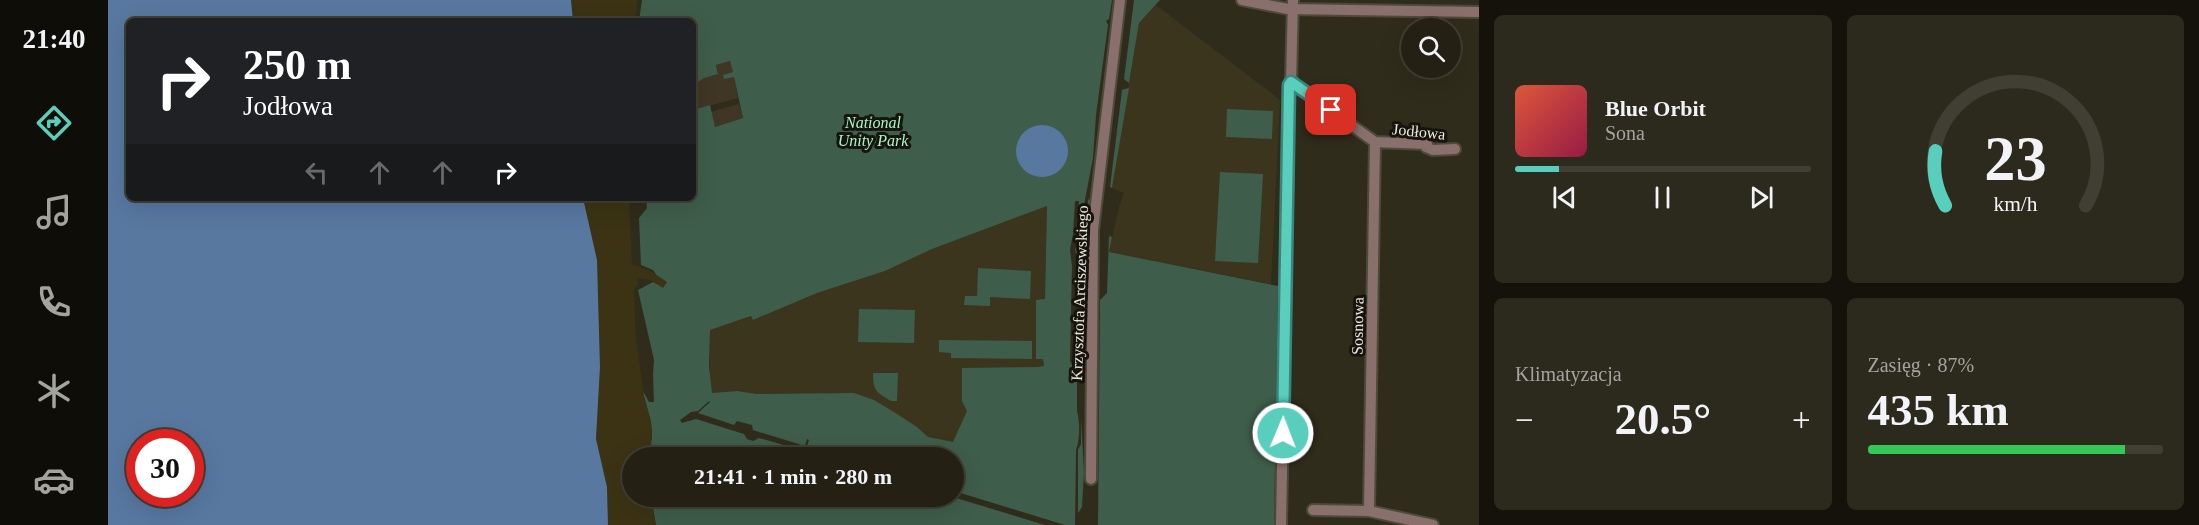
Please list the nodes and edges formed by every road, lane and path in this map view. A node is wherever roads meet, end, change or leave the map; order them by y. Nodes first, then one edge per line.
1 (1120, 0) edge
2 (1242, 0) edge
3 (1293, 4) edge
4 (1479, 12) edge
5 (1291, 82) junction
6 (1375, 142) junction
7 (1455, 149) dead end
8 (1091, 479) dead end
9 (1313, 510) dead end
10 (1368, 511) junction
11 (1281, 525) edge
12 (1433, 525) edge

1 - 8 street, Krzysztofa Arciszewskiego
2 - 3 street
3 - 4 street
3 - 5 street
5 - 6 street, Jodłowa
5 - 11 street
6 - 7 street, Jodłowa
6 - 10 street, Sosnowa
9 - 10 street
10 - 12 street

